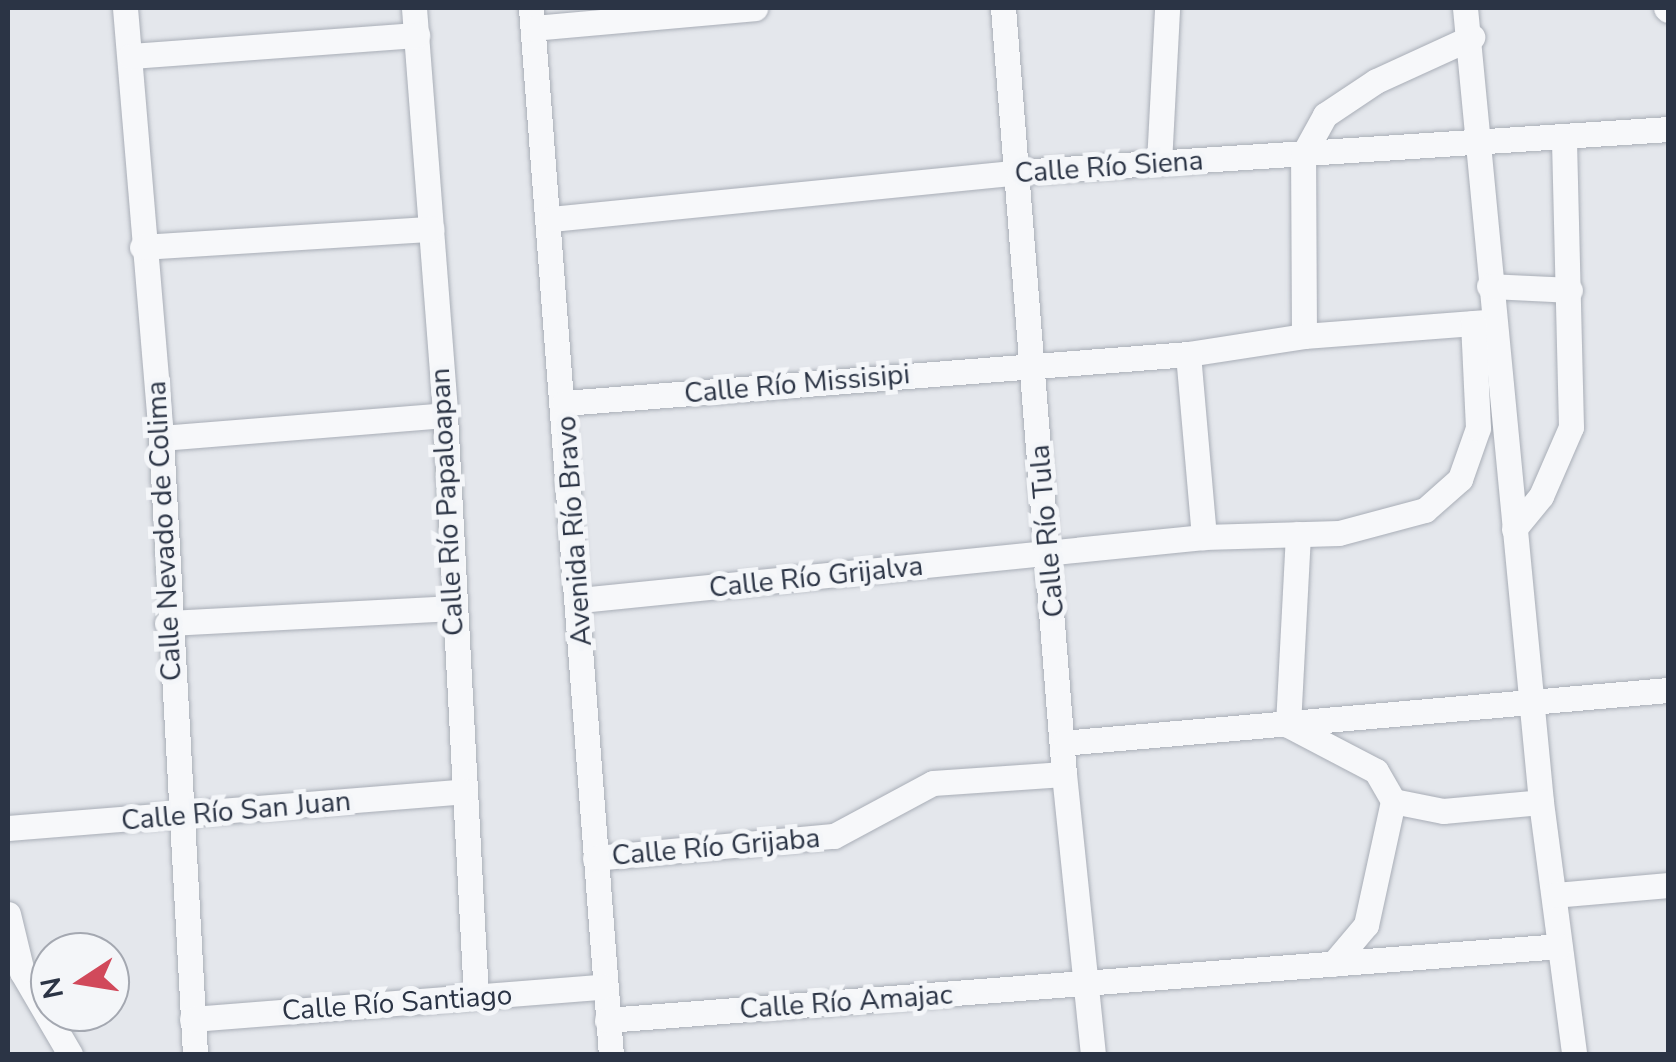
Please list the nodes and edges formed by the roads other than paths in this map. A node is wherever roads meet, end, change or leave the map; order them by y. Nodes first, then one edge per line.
1 (125, 8) edge
2 (414, 8) edge
3 (755, 8) edge
4 (1003, 8) edge
5 (1167, 8) edge
6 (1465, 8) edge
7 (532, 18) edge
8 (417, 35) junction
9 (1472, 37) junction
10 (130, 56) junction
11 (1668, 129) edge
12 (1564, 136) junction
13 (1480, 144) junction
14 (1302, 156) junction
15 (1159, 163) junction
16 (1018, 172) junction
17 (551, 219) junction
18 (430, 229) junction
19 (142, 247) junction
20 (1489, 286) junction
21 (1570, 290) junction
22 (1482, 322) junction
23 (1304, 336) junction
24 (1188, 354) junction
25 (1030, 365) junction
26 (564, 403) junction
27 (445, 415) junction
28 (162, 438) junction
29 (1514, 528) junction
30 (1298, 534) junction
31 (1204, 536) junction
32 (1051, 554) junction
33 (580, 600) junction
34 (451, 608) junction
35 (167, 623) junction
36 (1668, 690) edge
37 (1531, 704) junction
38 (1288, 725) junction
39 (1062, 743) junction
40 (1064, 774) junction
41 (464, 791) junction
42 (1394, 801) junction
43 (1541, 802) junction
44 (184, 816) junction
45 (8, 828) edge
46 (595, 858) junction
47 (1668, 885) edge
48 (1554, 896) junction
49 (8, 914) edge
50 (1559, 946) junction
51 (1333, 964) junction
52 (1085, 984) junction
53 (602, 987) junction
54 (476, 996) junction
55 (192, 1019) junction
56 (607, 1020) junction
57 (70, 1054) edge
58 (195, 1054) edge
59 (611, 1054) edge
60 (1093, 1054) edge
61 (1574, 1054) edge

1 - 10 street, Calle Nevado de Colima
2 - 8 street, Calle Río Papaloapan
3 - 7 street
4 - 16 street, Calle Río Tula
5 - 15 street
6 - 9 street
7 - 17 street, Avenida Río Bravo
8 - 10 street
8 - 18 street, Calle Río Papaloapan
9 - 13 street
9 - 14 street
10 - 19 street, Calle Nevado de Colima
11 - 12 street, Calle Río Siena
12 - 13 street, Calle Río Siena
12 - 21 street
13 - 14 street, Calle Río Siena
13 - 20 street
14 - 15 street, Calle Río Siena
14 - 23 street
15 - 16 street, Calle Río Siena
16 - 17 street, Calle Río Siena
16 - 25 street, Calle Río Tula
17 - 26 street, Avenida Río Bravo
18 - 19 street
18 - 27 street, Calle Río Papaloapan
19 - 28 street, Calle Nevado de Colima
20 - 21 street
20 - 22 street
21 - 29 street
22 - 23 street, Calle Río Missisipi
22 - 29 street
22 - 30 street, Calle Río Grijalva
23 - 24 street, Calle Río Missisipi
24 - 25 street, Calle Río Missisipi
24 - 31 street
25 - 26 street, Calle Río Missisipi
25 - 32 street, Calle Río Tula
26 - 33 street, Avenida Río Bravo
27 - 28 street
27 - 34 street, Calle Río Papaloapan
28 - 35 street, Calle Nevado de Colima
29 - 37 street
30 - 31 street, Calle Río Grijalva
30 - 38 street
31 - 32 street, Calle Río Grijalva
32 - 33 street, Calle Río Grijalva
32 - 39 street, Calle Río Tula
33 - 46 street, Avenida Río Bravo
34 - 35 street
34 - 41 street, Calle Río Papaloapan
35 - 44 street, Calle Nevado de Colima
36 - 37 street
37 - 38 street
37 - 43 street
38 - 39 street
38 - 42 street
39 - 40 street, Calle Río Tula
40 - 46 street, Calle Río Grijaba
40 - 52 street, Calle Río Tula
41 - 44 street, Calle Río San Juan
41 - 54 street, Calle Río Papaloapan
42 - 43 street
42 - 51 street
43 - 48 street
44 - 45 street, Calle Río San Juan
44 - 55 street, Calle Nevado de Colima
46 - 53 street, Avenida Río Bravo
47 - 48 street
48 - 50 street
49 - 57 street
50 - 51 street, Calle Río Amajac
50 - 61 street
51 - 52 street, Calle Río Amajac
52 - 56 street, Calle Río Amajac
52 - 60 street, Calle Río Tula
53 - 54 street, Calle Río Santiago
53 - 56 street, Avenida Río Bravo
54 - 55 street, Calle Río Santiago
55 - 58 street, Calle Nevado de Colima
56 - 59 street, Avenida Río Bravo

